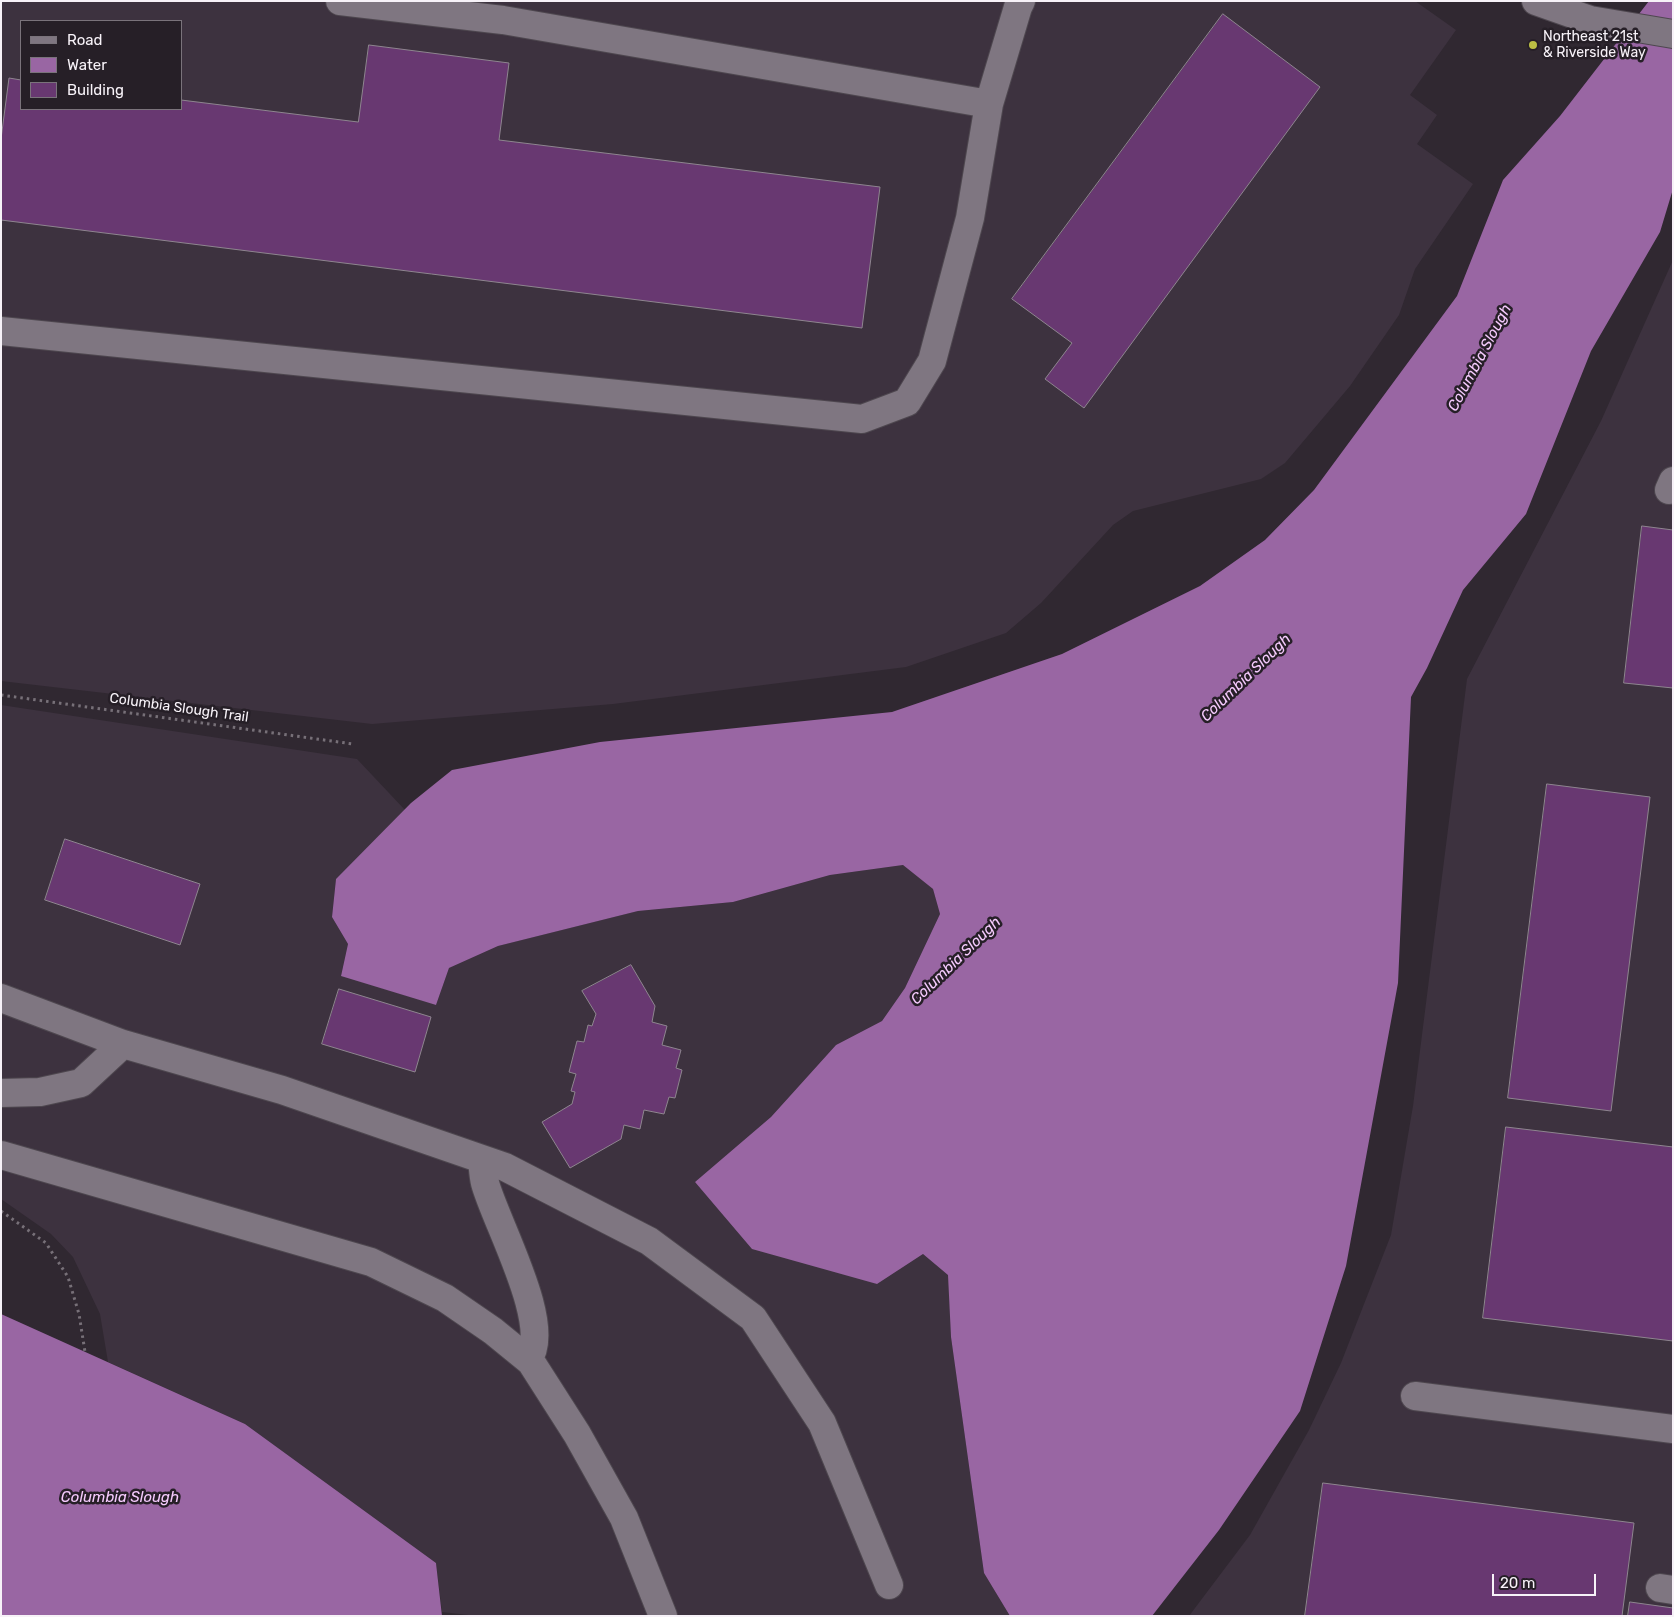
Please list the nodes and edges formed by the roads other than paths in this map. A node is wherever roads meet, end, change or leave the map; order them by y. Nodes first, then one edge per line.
1 (340, 1) edge
2 (1021, 1) edge
3 (1536, 1) edge
4 (1673, 34) edge
5 (989, 104) junction
6 (1, 331) edge
7 (1, 998) edge
8 (122, 1044) junction
9 (1, 1093) edge
10 (1, 1155) edge
11 (482, 1160) junction
12 (528, 1359) junction
13 (1415, 1396) dead end
14 (1673, 1428) edge
15 (889, 1585) dead end
16 (663, 1616) edge

1 - 5 street
2 - 5 street
3 - 4 street
5 - 6 street
7 - 8 street
8 - 9 street
8 - 11 street
10 - 12 street
11 - 12 street
11 - 15 street
12 - 16 street
13 - 14 street

